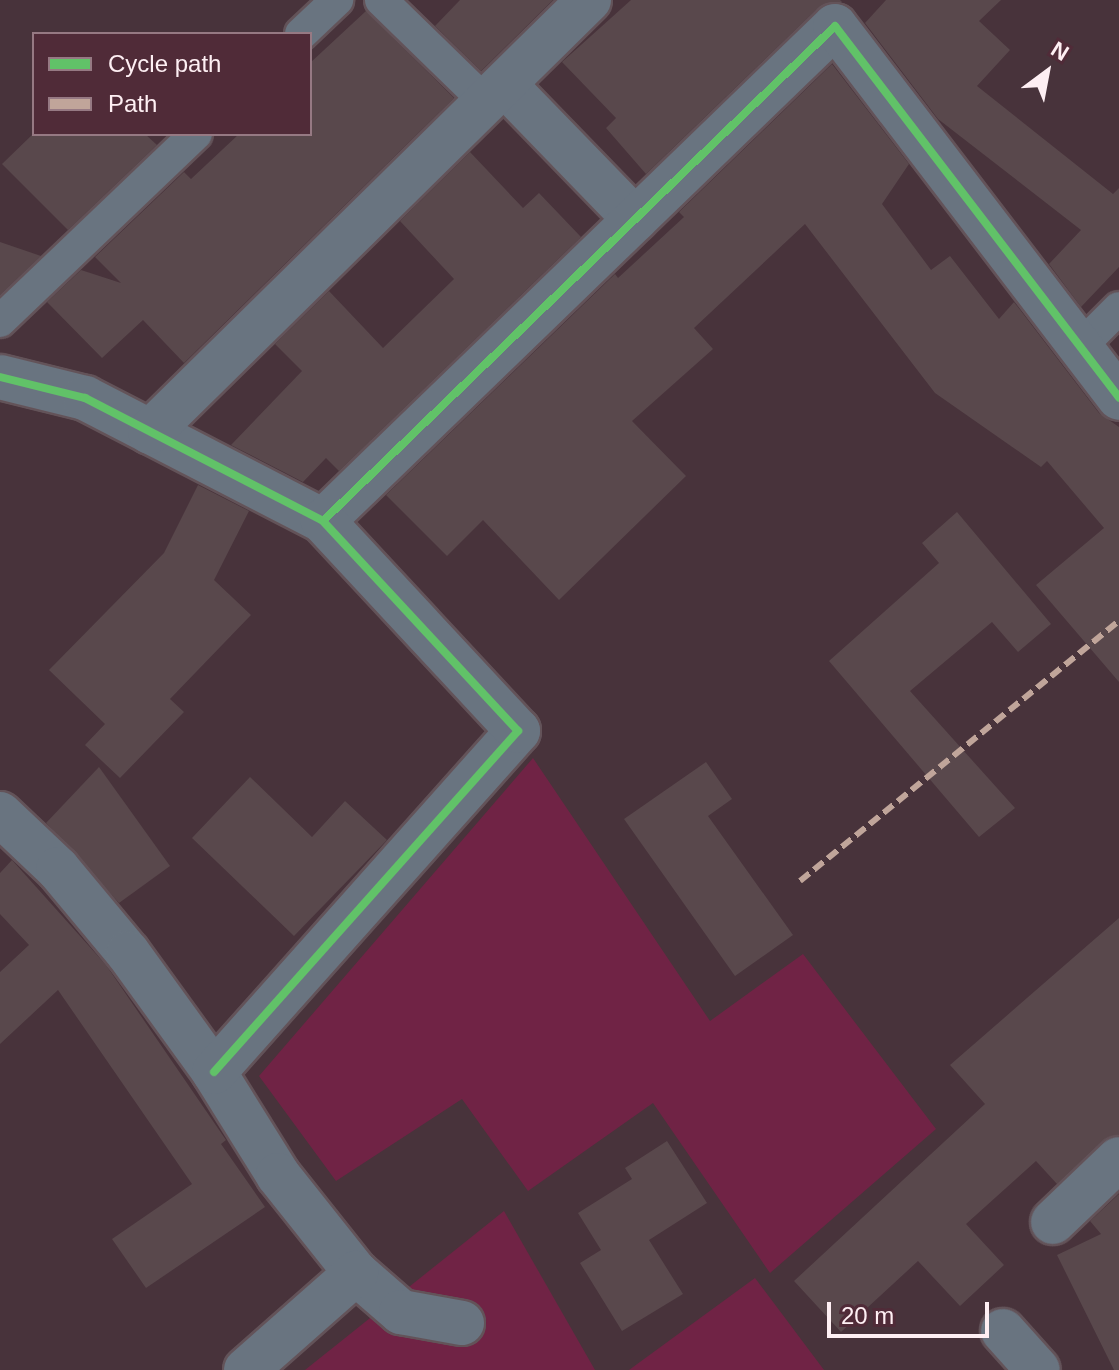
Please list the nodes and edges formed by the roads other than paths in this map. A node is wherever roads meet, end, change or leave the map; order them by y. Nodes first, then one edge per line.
1 (337, 0) edge
2 (381, 0) edge
3 (589, 0) edge
4 (847, 13) edge
5 (303, 32) edge
6 (496, 94) junction
7 (194, 136) edge
8 (635, 219) junction
9 (1119, 308) edge
10 (0, 321) edge
11 (1080, 347) junction
12 (0, 377) edge
13 (1119, 398) edge
14 (150, 432) junction
15 (323, 521) junction
16 (0, 814) edge
17 (214, 1072) junction
18 (1119, 1159) edge
19 (1053, 1222) dead end
20 (356, 1273) junction
21 (462, 1323) dead end
22 (1003, 1331) dead end
23 (246, 1370) edge
24 (1038, 1370) edge

1 - 5 lane
2 - 6 lane
3 - 6 street
4 - 8 street
4 - 11 street
6 - 8 street
6 - 14 street
7 - 10 lane
8 - 15 street
9 - 11 lane
11 - 13 street
12 - 14 street
14 - 15 street
15 - 17 street
16 - 17 street
17 - 20 street
18 - 19 street
20 - 21 street
20 - 23 street
22 - 24 street

